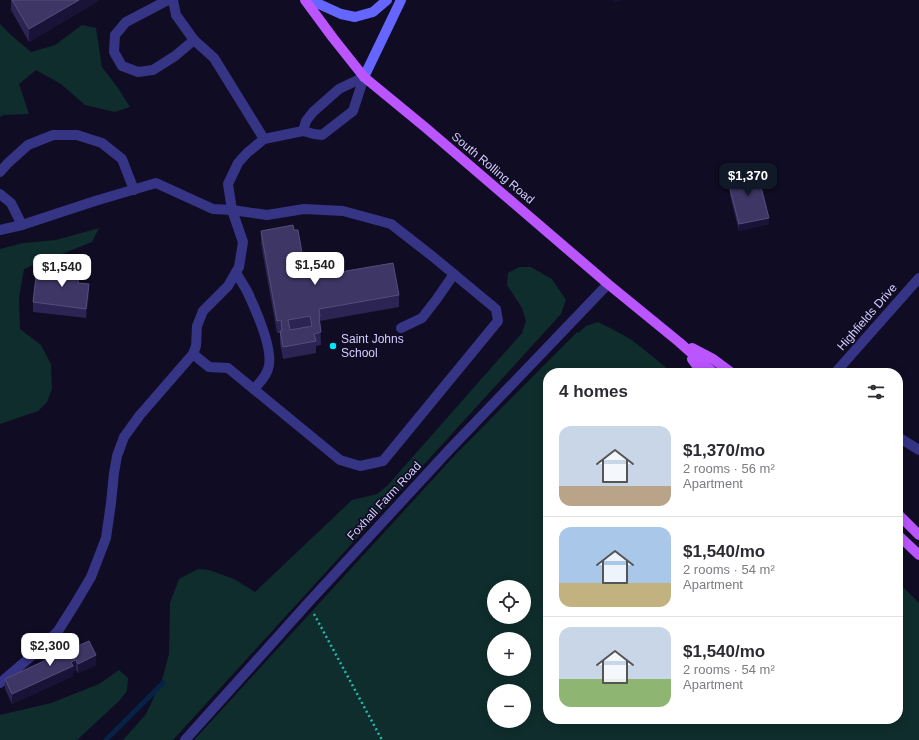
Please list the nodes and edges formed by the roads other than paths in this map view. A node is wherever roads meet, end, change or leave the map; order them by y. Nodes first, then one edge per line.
1 (168, 0) edge
2 (173, 0) edge
3 (305, 0) edge
4 (310, 0) edge
5 (388, 0) edge
6 (401, 0) edge
7 (194, 40) junction
8 (364, 77) junction
9 (303, 131) junction
10 (264, 139) junction
11 (0, 172) edge
12 (134, 190) junction
13 (0, 194) edge
14 (232, 210) junction
15 (22, 225) junction
16 (0, 230) edge
17 (236, 272) junction
18 (454, 274) junction
19 (919, 278) edge
20 (608, 284) junction
21 (401, 328) dead end
22 (679, 342) junction
23 (193, 354) junction
24 (698, 368) edge
25 (708, 368) edge
26 (725, 368) edge
27 (839, 368) edge
28 (254, 389) junction
29 (903, 440) edge
30 (919, 450) edge
31 (903, 519) edge
32 (919, 535) edge
33 (903, 540) edge
34 (903, 549) edge
35 (919, 555) edge
36 (919, 563) edge
37 (0, 683) edge
38 (184, 740) edge

1 - 7 street
2 - 7 street
3 - 8 main road, South Rolling Road
4 - 5 main road
6 - 8 main road
7 - 10 street
8 - 9 street
8 - 9 street
8 - 20 main road, South Rolling Road
9 - 10 street
10 - 14 street
11 - 12 street
12 - 14 street
12 - 15 street
13 - 15 street
14 - 17 street
14 - 18 street
15 - 16 street
17 - 23 street
17 - 28 street
18 - 21 street
18 - 28 street
19 - 27 street, Highfields Drive
20 - 22 main road, South Rolling Road
20 - 38 street, Foxhall Farm Road
22 - 24 main road, South Rolling Road
22 - 25 main road, South Rolling Road
22 - 26 main road, South Rolling Road
23 - 28 street
23 - 37 street
29 - 30 street
31 - 32 main road
33 - 35 main road
34 - 36 main road

